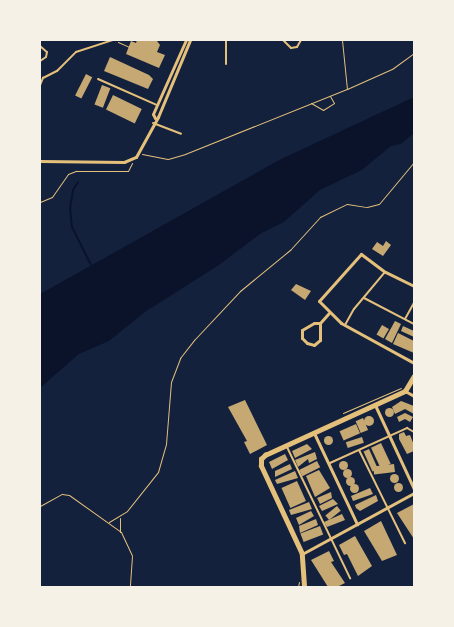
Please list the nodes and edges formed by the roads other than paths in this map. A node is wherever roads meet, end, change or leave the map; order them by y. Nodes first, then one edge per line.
1 (114, 40) edge
2 (226, 40) edge
3 (283, 40) edge
4 (301, 40) edge
5 (186, 41) edge
6 (40, 46) edge
7 (40, 61) edge
8 (226, 64) dead end
9 (41, 77) edge
10 (98, 79) dead end
11 (40, 84) edge
12 (157, 105) junction
13 (155, 118) junction
14 (153, 123) junction
15 (181, 134) dead end
16 (40, 160) edge
17 (385, 272) junction
18 (414, 286) edge
19 (364, 298) junction
20 (414, 303) edge
21 (329, 313) junction
22 (405, 320) junction
23 (320, 323) junction
24 (414, 324) edge
25 (345, 325) junction
26 (414, 363) edge
27 (414, 376) edge
28 (406, 391) junction
29 (414, 396) edge
30 (375, 405) junction
31 (414, 432) edge
32 (314, 433) junction
33 (389, 436) junction
34 (286, 445) junction
35 (359, 450) junction
36 (328, 464) junction
37 (414, 491) edge
38 (387, 507) junction
39 (356, 524) junction
40 (330, 538) junction
41 (405, 543) dead end
42 (302, 554) junction
43 (350, 578) dead end
44 (304, 587) edge

1 - 9 lane
2 - 8 lane
3 - 4 lane
5 - 12 street
5 - 13 street
6 - 7 lane
9 - 11 lane
10 - 12 lane
12 - 13 street
13 - 14 street
14 - 15 lane
14 - 16 street
17 - 18 street
17 - 19 lane
17 - 21 street
19 - 22 lane
19 - 25 lane
20 - 22 lane
21 - 23 street
21 - 25 street
22 - 24 lane
23 - 23 street
25 - 26 street
27 - 28 street
28 - 29 street
28 - 30 street
30 - 32 street
30 - 33 street
31 - 33 lane
32 - 34 street
32 - 36 street
33 - 35 lane
33 - 37 street
34 - 40 lane
34 - 42 street
35 - 36 lane
35 - 38 lane
36 - 39 street
37 - 38 street
38 - 39 street
38 - 41 lane
39 - 40 street
40 - 42 street
40 - 43 lane
42 - 44 street

